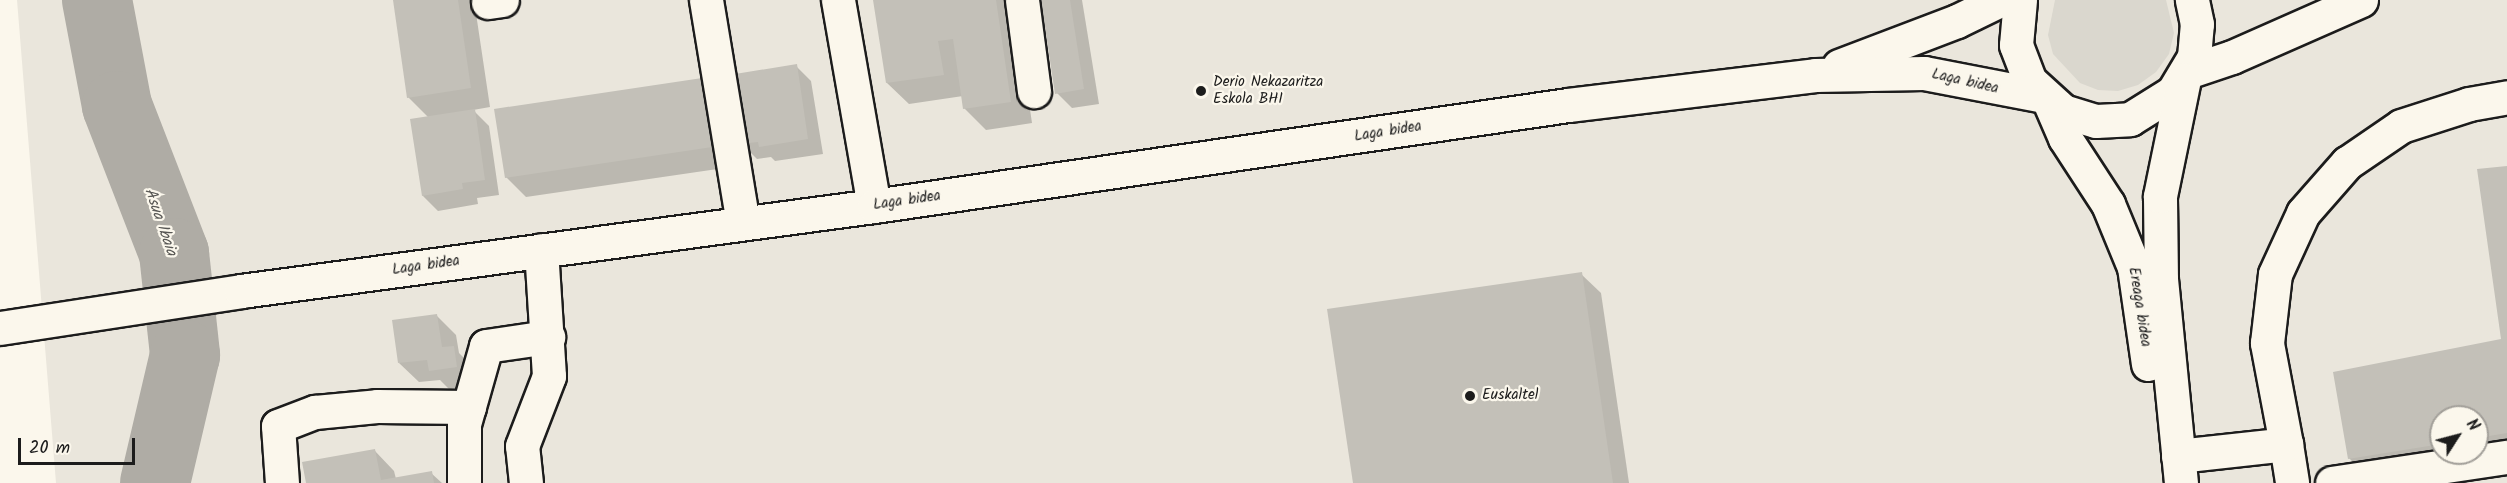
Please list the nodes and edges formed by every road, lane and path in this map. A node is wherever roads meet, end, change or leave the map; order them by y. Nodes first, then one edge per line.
1 (706, 0) edge
2 (838, 0) edge
3 (1022, 0) edge
4 (2000, 0) edge
5 (2020, 0) edge
6 (2192, 0) edge
7 (2361, 0) edge
8 (1815, 75) junction
9 (2186, 76) junction
10 (1034, 91) dead end
11 (2507, 97) edge
12 (2046, 99) junction
13 (874, 206) junction
14 (743, 223) junction
15 (541, 250) junction
16 (0, 328) edge
17 (548, 337) junction
18 (469, 407) junction
19 (2286, 444) junction
20 (2507, 457) edge
21 (2179, 470) edge
22 (282, 483) edge
23 (464, 483) edge
24 (526, 483) edge
25 (2292, 483) edge
26 (2332, 483) edge

1 - 14 street
2 - 13 street
3 - 10 street
4 - 8 street, Laga bidea
5 - 12 street, Ereaga bidea
6 - 9 street, Ereaga bidea
7 - 9 street
8 - 12 street, Laga bidea
8 - 13 street, Laga bidea
9 - 12 street
9 - 21 street, Ereaga bidea
11 - 19 street
12 - 21 street, Ereaga bidea
13 - 14 street, Laga bidea
14 - 15 street, Laga bidea
15 - 16 street, Laga bidea
15 - 17 street
17 - 18 street
17 - 24 street
18 - 22 street
18 - 23 street
19 - 21 street
19 - 25 street
20 - 26 street

